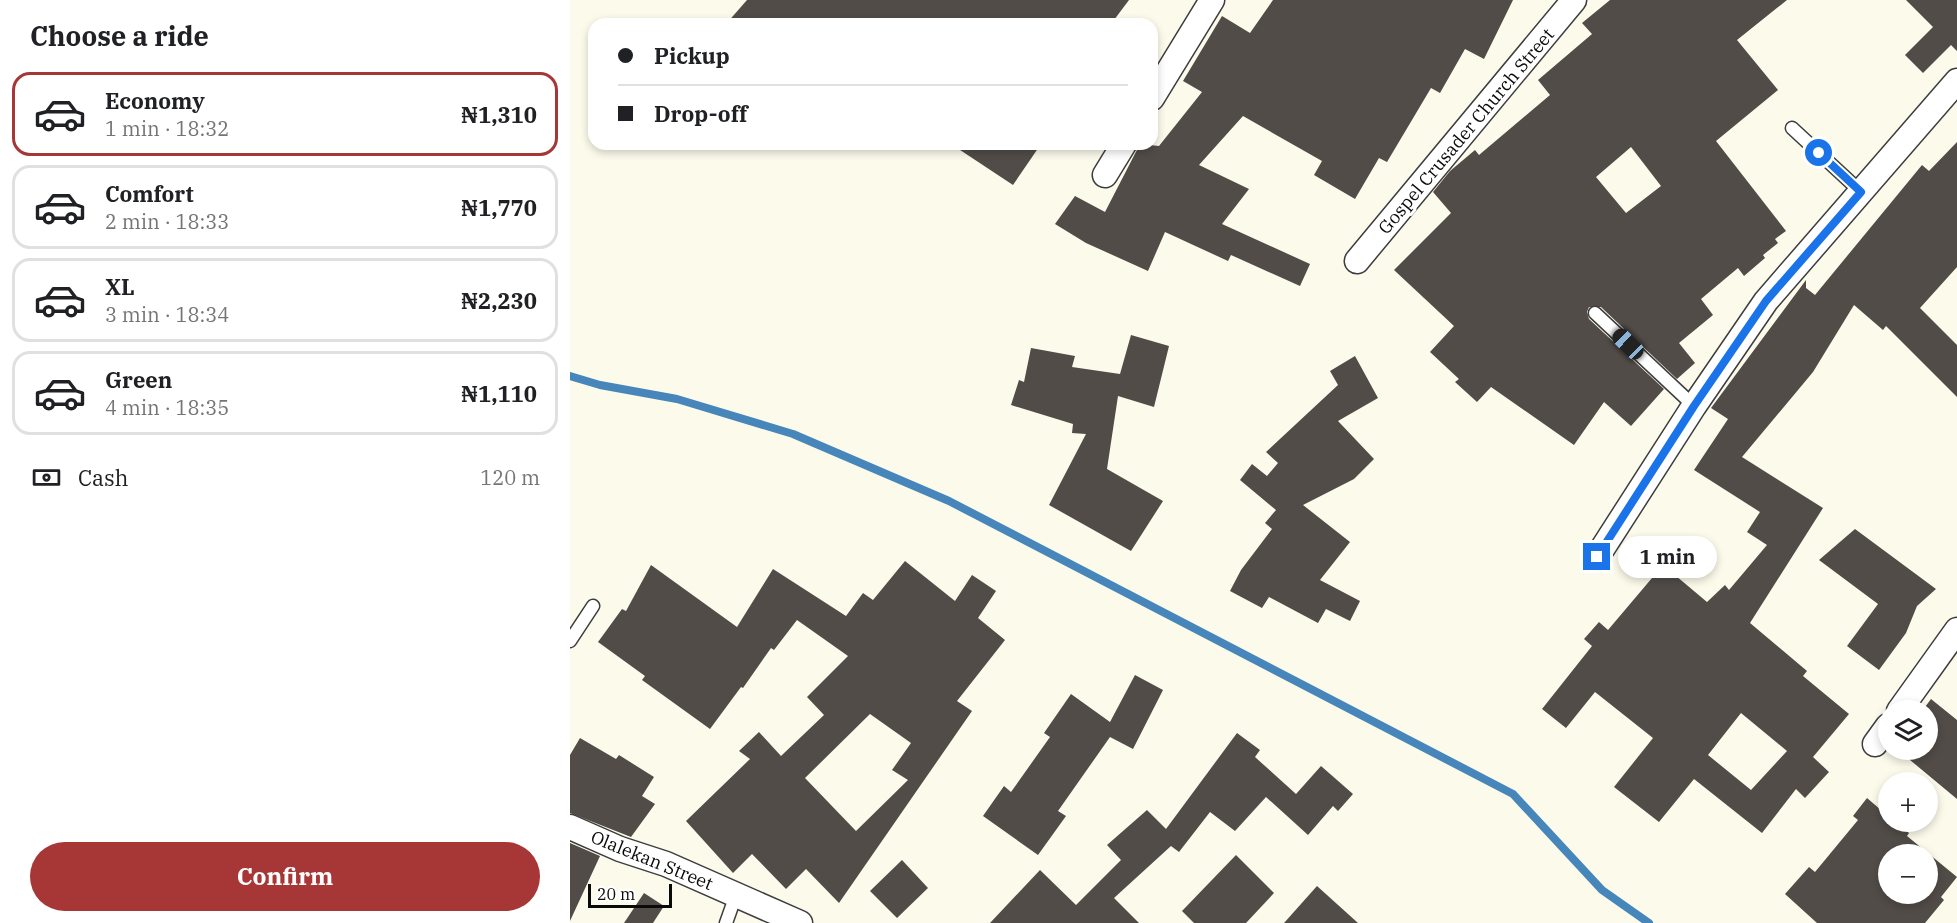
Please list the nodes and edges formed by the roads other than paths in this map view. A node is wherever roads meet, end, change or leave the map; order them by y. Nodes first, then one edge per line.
1 (1212, 0) edge
2 (1574, 0) edge
3 (1957, 81) edge
4 (1158, 88) edge
5 (1792, 128) dead end
6 (1120, 150) edge
7 (1105, 175) dead end
8 (1861, 192) junction
9 (1357, 261) dead end
10 (1595, 313) dead end
11 (1694, 406) junction
12 (1597, 557) dead end
13 (593, 606) dead end
14 (1957, 630) edge
15 (570, 641) edge
16 (1907, 700) edge
17 (570, 827) edge
18 (736, 895) junction
19 (726, 923) edge
20 (800, 923) edge

1 - 4 street
2 - 9 street, Gospel Crusader Church Street
3 - 8 street
5 - 8 lane
6 - 7 street
8 - 11 street
10 - 11 lane
11 - 12 street
13 - 15 lane
14 - 16 street
17 - 18 street, Olalekan Street
18 - 19 lane
18 - 20 street, Olalekan Street

